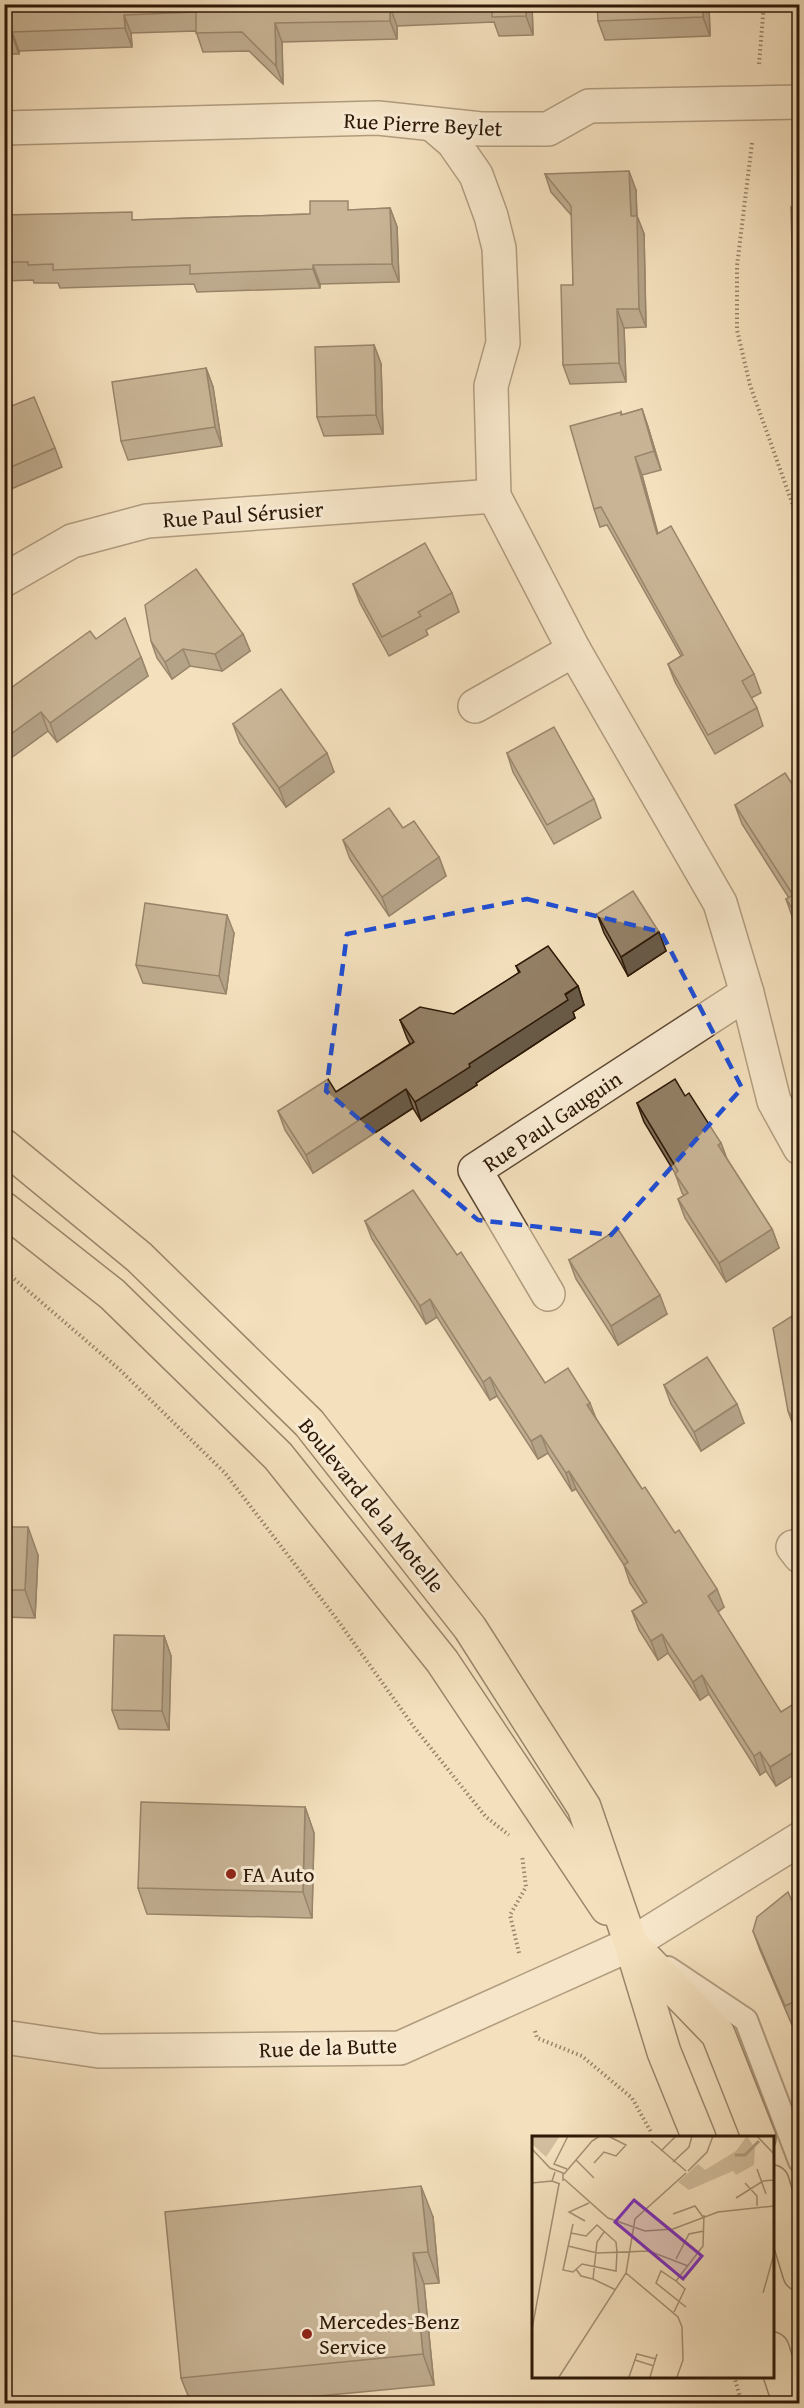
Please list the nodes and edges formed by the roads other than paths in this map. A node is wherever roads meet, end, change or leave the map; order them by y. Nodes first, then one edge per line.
1 (800, 102) edge
2 (432, 124) junction
3 (4, 128) edge
4 (494, 496) junction
5 (4, 580) edge
6 (574, 650) junction
7 (475, 706) dead end
8 (747, 993) junction
9 (4, 1146) edge
10 (800, 1148) edge
11 (4, 1209) edge
12 (548, 1294) dead end
13 (800, 1839) edge
14 (631, 1944) junction
15 (4, 2037) edge
16 (698, 2136) edge
17 (758, 2136) edge
18 (800, 2161) edge
19 (774, 2189) edge
20 (800, 2274) edge
21 (774, 2355) edge
22 (790, 2403) edge

1 - 2 street, Rue Pierre Beylet
2 - 3 street, Rue Pierre Beylet
2 - 4 street
4 - 5 street, Rue Paul Sérusier
4 - 6 street
6 - 7 street
6 - 8 street
8 - 10 street
8 - 12 street, Rue Paul Gauguin
9 - 14 main road, Boulevard de la Motelle
11 - 14 main road, Boulevard de la Motelle
13 - 14 street, Rue de la Butte
14 - 15 street, Rue de la Butte
14 - 16 main road, Boulevard de la Motelle
14 - 17 main road, Boulevard de la Motelle
14 - 18 lane
19 - 20 main road
21 - 22 main road

